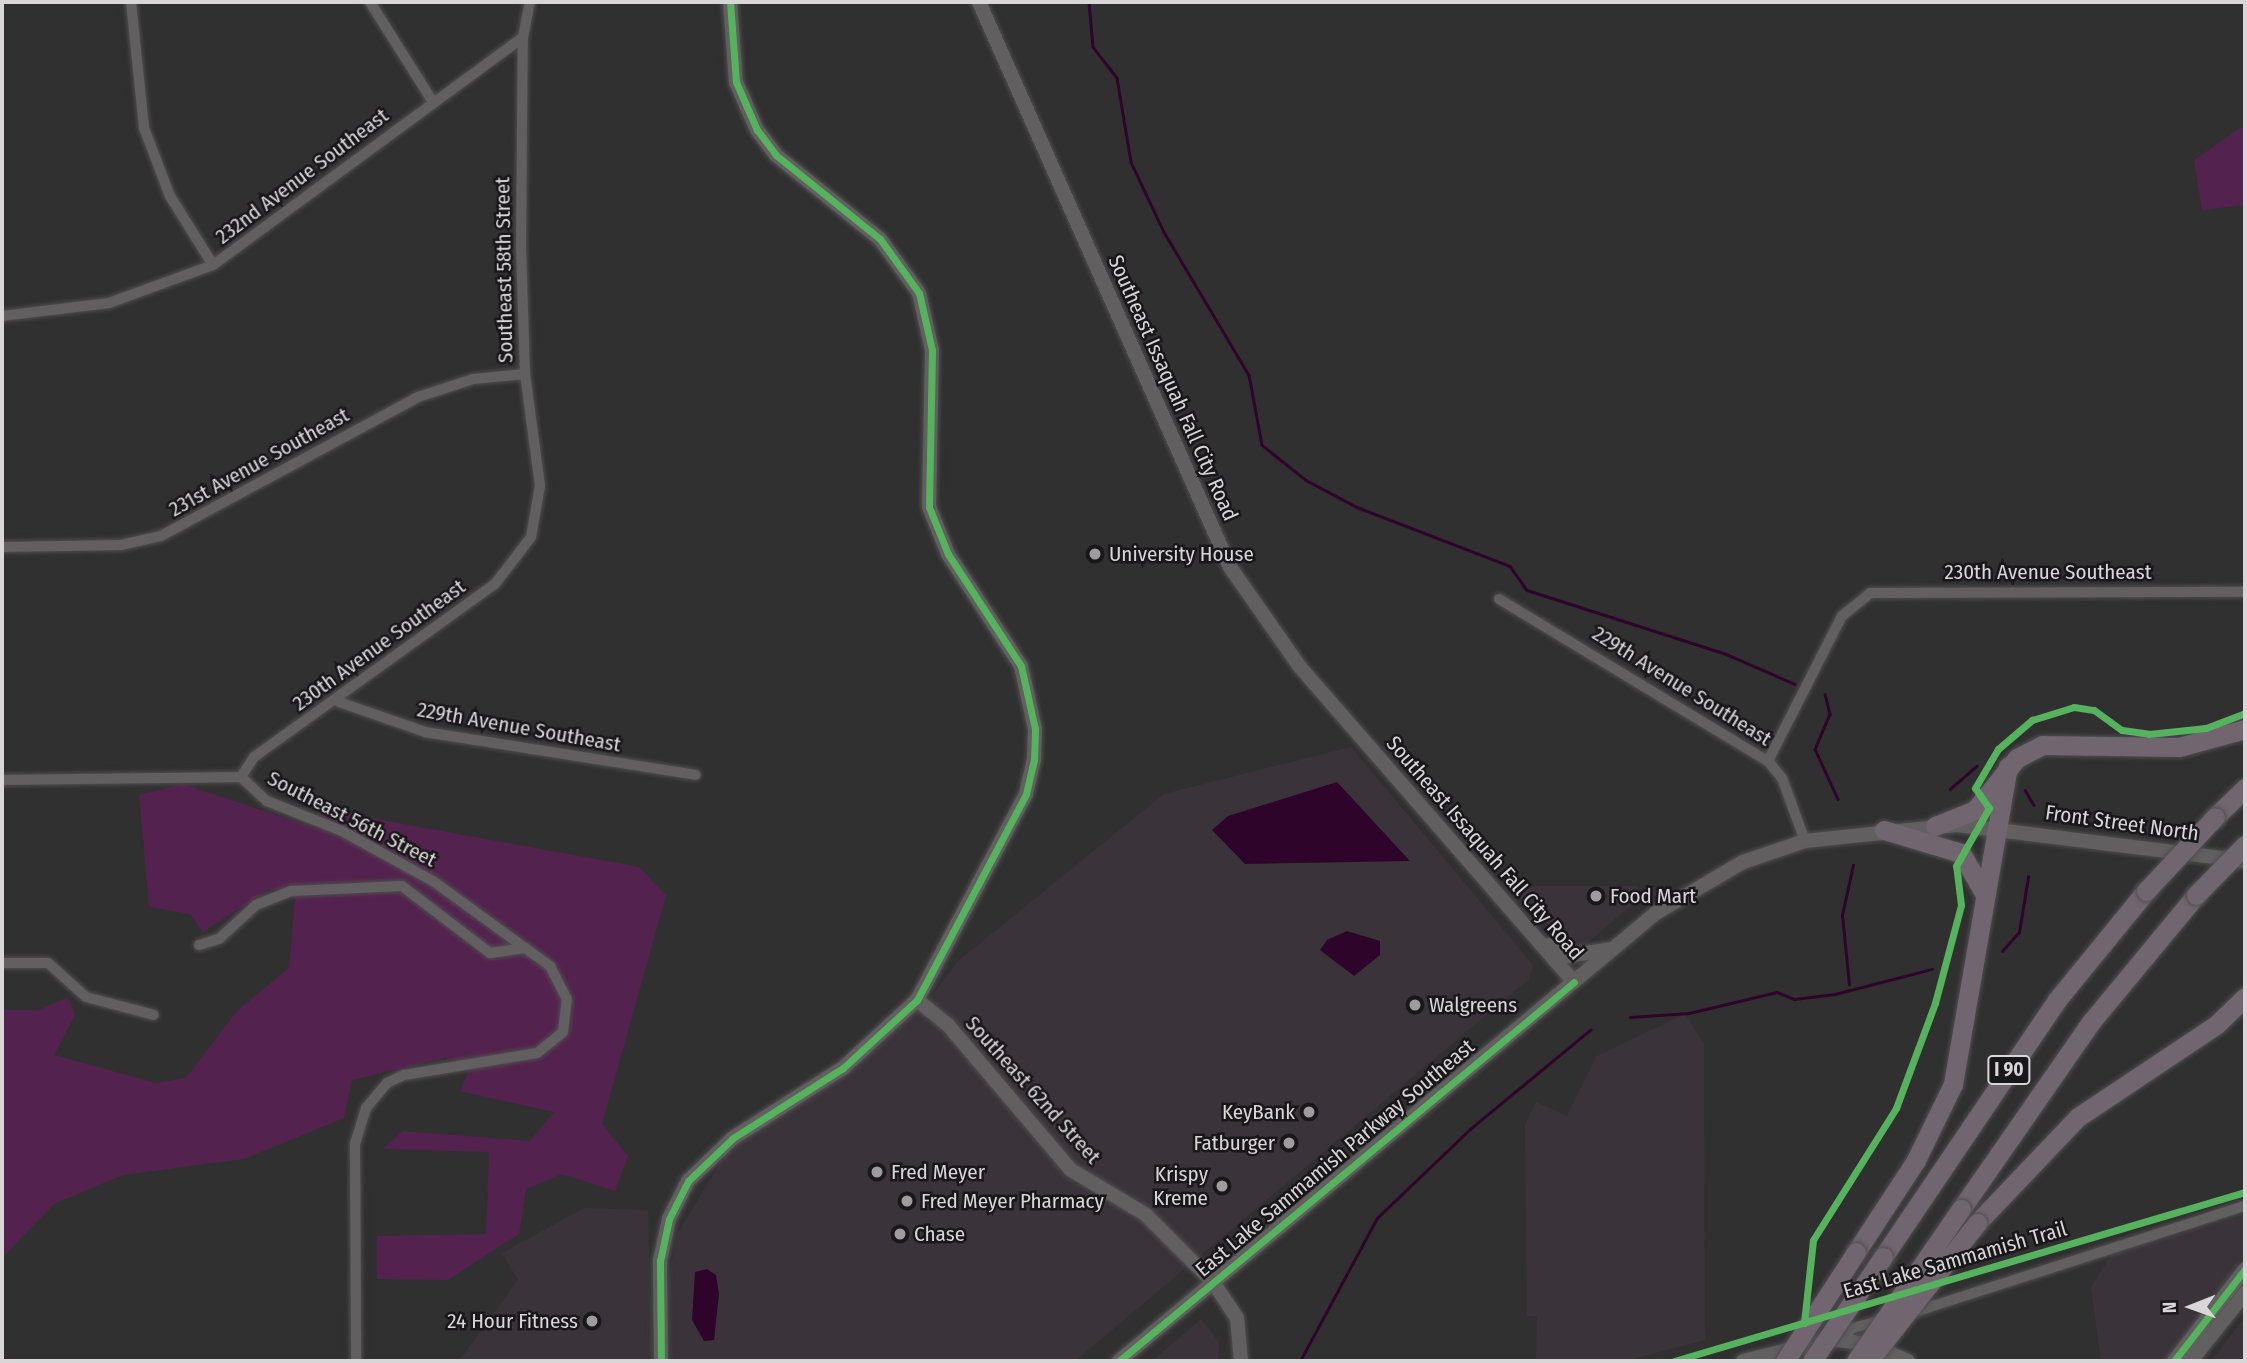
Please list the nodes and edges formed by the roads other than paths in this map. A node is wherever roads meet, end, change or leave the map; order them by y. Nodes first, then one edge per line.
1 (131, 2) edge
2 (370, 2) edge
3 (530, 2) edge
4 (730, 2) edge
5 (979, 2) edge
6 (523, 37) junction
7 (433, 102) junction
8 (213, 265) junction
9 (2, 316) edge
10 (525, 374) junction
11 (531, 537) joint
12 (2, 547) edge
13 (2245, 592) edge
14 (1499, 599) dead end
15 (339, 702) junction
16 (2245, 729) edge
17 (1768, 761) junction
18 (2008, 767) junction
19 (696, 775) dead end
20 (241, 777) junction
21 (2, 780) edge
22 (2245, 788) edge
23 (1936, 826) junction
24 (1994, 827) junction
25 (1884, 830) junction
26 (1805, 841) junction
27 (2245, 845) edge
28 (2245, 861) edge
29 (1983, 901) junction
30 (1527, 929) junction
31 (199, 945) dead end
32 (526, 948) junction
33 (1613, 949) junction
34 (2, 963) edge
35 (1574, 982) junction
36 (2245, 997) edge
37 (917, 1000) junction
38 (155, 1015) dead end
39 (2245, 1206) edge
40 (2245, 1269) edge
41 (1213, 1282) junction
42 (2245, 1293) edge
43 (1839, 1340) junction
44 (356, 1361) edge
45 (661, 1361) edge
46 (1119, 1361) edge
47 (1241, 1361) edge
48 (1743, 1361) edge
49 (1785, 1361) edge
50 (1812, 1361) edge
51 (1856, 1361) edge
52 (1869, 1361) edge
53 (1909, 1361) edge
54 (2174, 1361) edge
55 (2191, 1361) edge

1 - 8 street
2 - 7 street
3 - 6 street, Southeast 58th Street
4 - 37 main road
5 - 30 main road, Southeast Issaquah Fall City Road
6 - 7 street, 232nd Avenue Southeast
6 - 10 street, Southeast 58th Street
7 - 8 street, 232nd Avenue Southeast
8 - 9 street, 232nd Avenue Southeast
10 - 11 street, Southeast 58th Street
10 - 12 street, 231st Avenue Southeast
11 - 15 street, 230th Avenue Southeast
13 - 17 street, 230th Avenue Southeast
14 - 17 street, 229th Avenue Southeast
15 - 19 street, 229th Avenue Southeast
15 - 20 street, 230th Avenue Southeast
16 - 18 highway
17 - 26 street, 229th Avenue Southeast
18 - 23 highway
18 - 24 highway
20 - 21 street
20 - 32 street, Southeast 56th Street
22 - 50 highway, I 90, bridge
23 - 24 main road, East Lake Sammamish Parkway Southeast
23 - 25 main road, East Lake Sammamish Parkway Southeast
24 - 28 main road, Front Street North
24 - 29 highway
25 - 26 main road, East Lake Sammamish Parkway Southeast
25 - 29 highway
26 - 33 main road, East Lake Sammamish Parkway Southeast
27 - 51 highway, I 90, bridge
29 - 49 highway, bridge
30 - 33 main road
30 - 35 main road, Southeast Issaquah Fall City Road
31 - 32 street
32 - 44 street, Southeast 56th Street
33 - 35 main road, East Lake Sammamish Parkway Southeast
34 - 38 street
35 - 41 main road, East Lake Sammamish Parkway Southeast
36 - 52 highway, bridge
37 - 41 main road, Southeast 62nd Street
37 - 45 main road
39 - 43 street
40 - 54 main road
41 - 46 main road, East Lake Sammamish Parkway Southeast
41 - 47 main road, Southeast 62nd Street
42 - 55 main road
43 - 48 main road
43 - 53 main road

